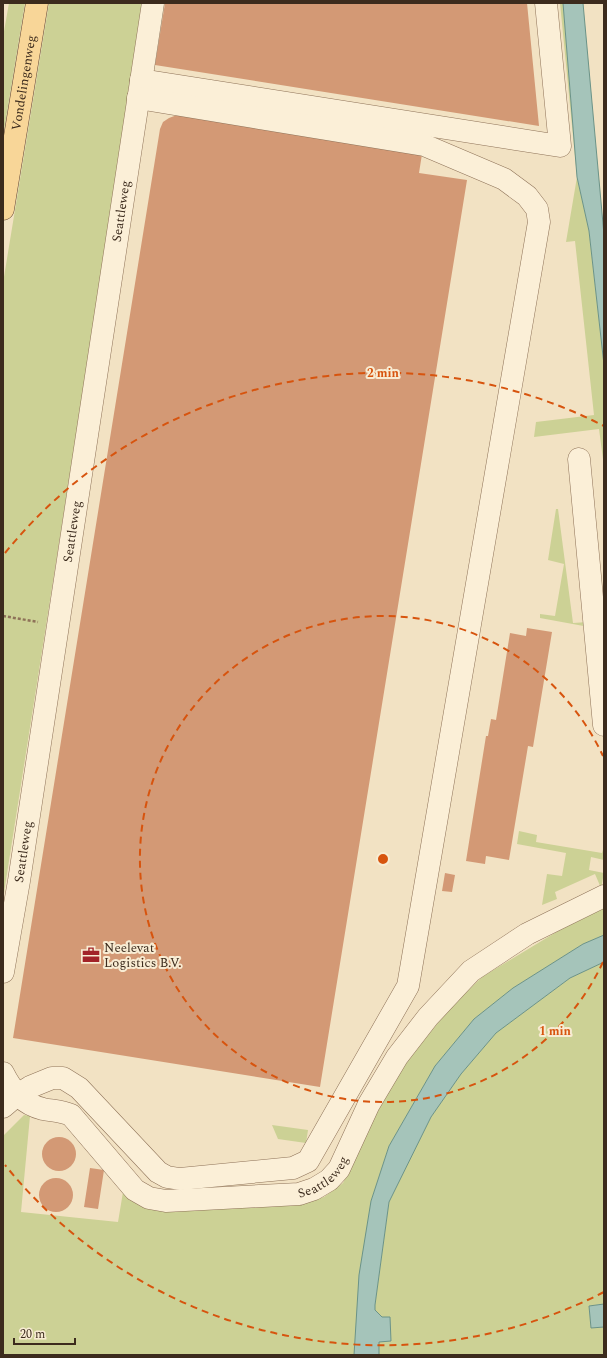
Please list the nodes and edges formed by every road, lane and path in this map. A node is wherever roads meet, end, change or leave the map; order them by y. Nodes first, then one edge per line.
1 (37, 3) edge
2 (153, 3) edge
3 (546, 3) edge
4 (139, 90) junction
5 (3, 209) edge
6 (579, 459) dead end
7 (3, 616) edge
8 (58, 626) junction
9 (604, 725) edge
10 (604, 896) edge
11 (3, 972) edge
12 (3, 1073) edge
13 (10, 1101) edge

1 - 5 main road, Vondelingenweg
2 - 4 street, Seattleweg
3 - 4 street
4 - 8 street, Seattleweg
4 - 13 street
6 - 9 street
7 - 8 path
8 - 11 street, Seattleweg
10 - 13 street, Seattleweg
12 - 13 street, Seattleweg

